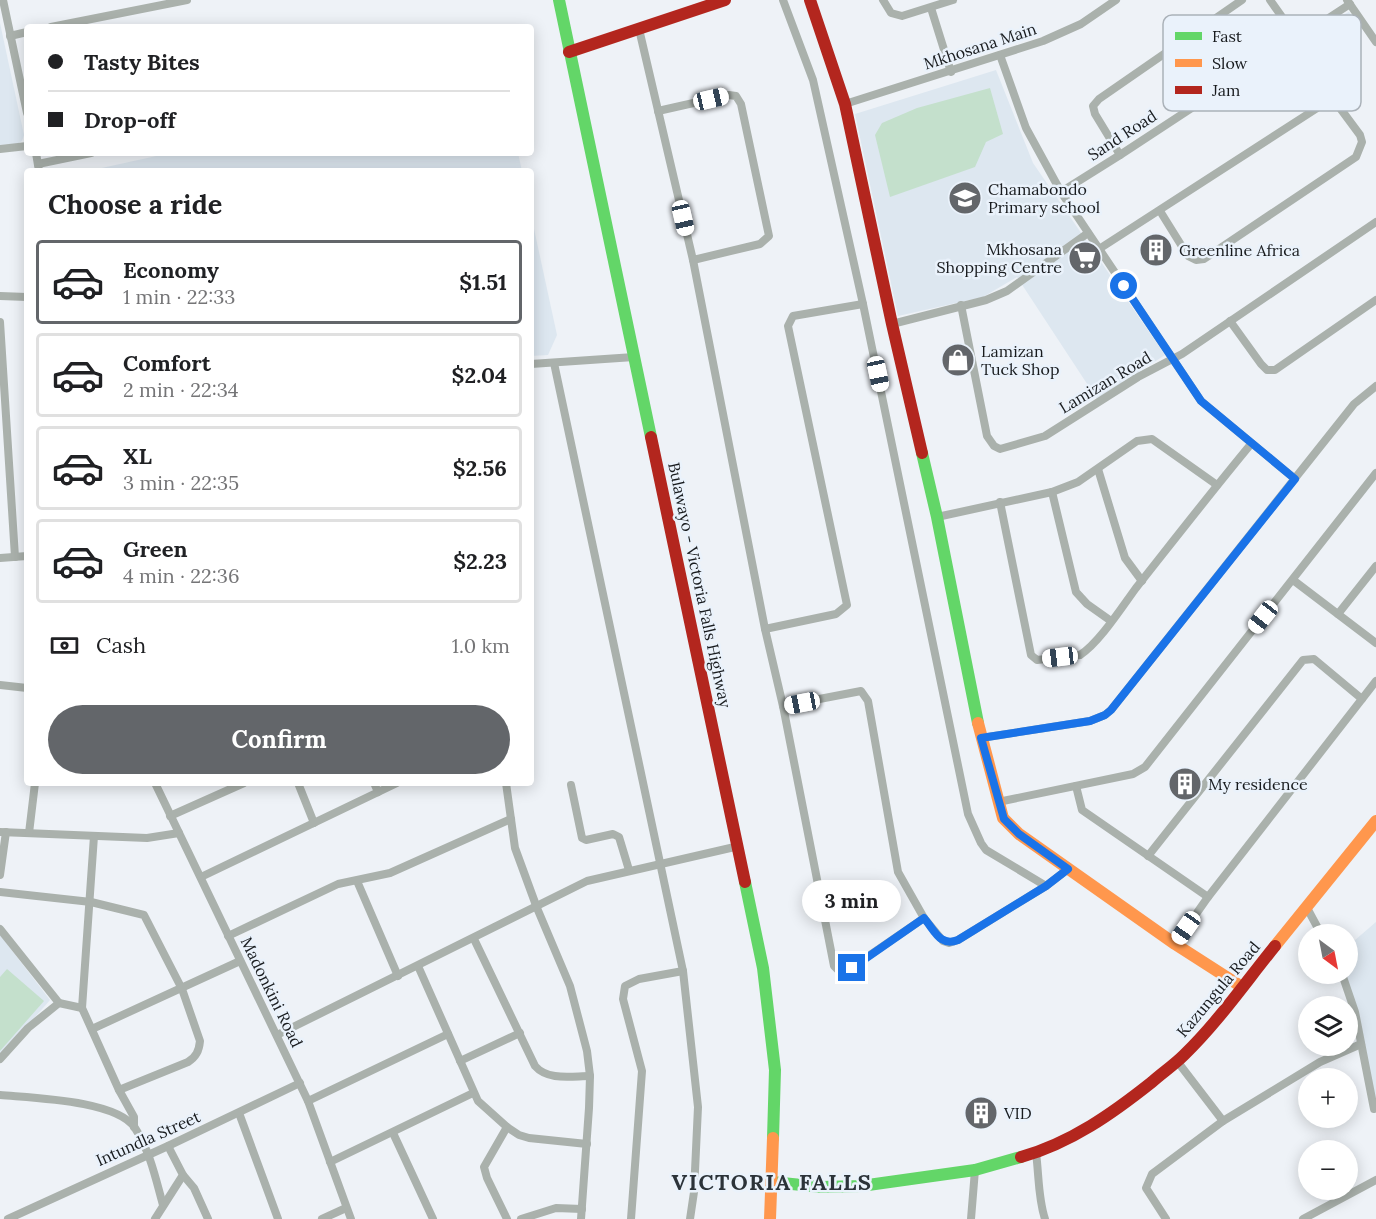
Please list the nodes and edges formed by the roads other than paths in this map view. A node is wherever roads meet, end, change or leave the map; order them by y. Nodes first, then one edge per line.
1 (3, 0) edge
2 (187, 0) edge
3 (559, 0) edge
4 (725, 0) edge
5 (783, 0) edge
6 (810, 0) edge
7 (883, 0) edge
8 (953, 0) edge
9 (1116, 0) edge
10 (1242, 0) edge
11 (1270, 0) edge
12 (1348, 2) edge
13 (931, 8) junction
14 (1220, 15) edge
15 (1281, 15) edge
16 (1330, 15) edge
17 (1357, 15) edge
18 (1361, 21) edge
19 (82, 24) edge
20 (639, 28) junction
21 (24, 33) edge
22 (10, 36) junction
23 (1376, 42) edge
24 (569, 52) junction
25 (1000, 55) junction
26 (1163, 55) edge
27 (951, 72) junction
28 (24, 99) edge
29 (845, 104) junction
30 (658, 111) junction
31 (1187, 111) edge
32 (1314, 111) edge
33 (1342, 111) edge
34 (24, 146) edge
35 (0, 149) edge
36 (1120, 155) junction
37 (80, 156) edge
38 (38, 167) edge
39 (1061, 192) junction
40 (1160, 211) junction
41 (1376, 222) edge
42 (1088, 233) junction
43 (1099, 249) junction
44 (693, 260) junction
45 (0, 296) edge
46 (24, 297) edge
47 (1376, 300) edge
48 (863, 304) junction
49 (962, 305) junction
50 (1230, 321) junction
51 (0, 322) edge
52 (892, 324) junction
53 (0, 329) edge
54 (634, 357) junction
55 (1174, 358) junction
56 (554, 363) junction
57 (534, 364) edge
58 (2, 380) edge
59 (1376, 386) edge
60 (1251, 444) junction
61 (1098, 469) junction
62 (1376, 473) edge
63 (1295, 479) junction
64 (1217, 485) junction
65 (1052, 492) junction
66 (1000, 502) junction
67 (937, 517) junction
68 (24, 556) edge
69 (15, 557) junction
70 (0, 558) edge
71 (1376, 566) edge
72 (1293, 580) junction
73 (1142, 581) junction
74 (1338, 614) junction
75 (1111, 621) junction
76 (765, 629) junction
77 (1376, 643) edge
78 (1376, 681) edge
79 (0, 685) edge
80 (24, 688) edge
81 (1362, 699) junction
82 (783, 706) junction
83 (981, 738) junction
84 (571, 785) dead end
85 (36, 786) edge
86 (156, 786) edge
87 (237, 786) edge
88 (299, 786) edge
89 (375, 786) edge
90 (391, 786) edge
91 (506, 786) edge
92 (1076, 786) junction
93 (378, 792) junction
94 (998, 802) junction
95 (170, 816) junction
96 (511, 819) junction
97 (1376, 821) edge
98 (314, 823) junction
99 (3, 832) edge
100 (28, 832) junction
101 (179, 832) junction
102 (94, 836) junction
103 (739, 846) junction
104 (1148, 856) junction
105 (660, 863) junction
106 (1068, 869) junction
107 (629, 870) junction
108 (0, 875) edge
109 (201, 877) junction
110 (357, 881) junction
111 (1046, 886) junction
112 (0, 892) edge
113 (1208, 897) junction
114 (91, 902) junction
115 (1305, 906) junction
116 (537, 908) junction
117 (924, 918) junction
118 (1315, 924) edge
119 (0, 929) edge
120 (228, 936) junction
121 (474, 939) junction
122 (1175, 944) junction
123 (240, 961) junction
124 (418, 966) junction
125 (683, 971) junction
126 (398, 976) junction
127 (1345, 984) edge
128 (1242, 987) junction
129 (182, 989) junction
130 (59, 1003) junction
131 (82, 1008) junction
132 (92, 1029) junction
133 (520, 1033) junction
134 (448, 1034) junction
135 (277, 1035) junction
136 (1361, 1044) junction
137 (0, 1059) edge
138 (1177, 1060) junction
139 (460, 1061) junction
140 (590, 1076) junction
141 (300, 1083) junction
142 (119, 1090) junction
143 (473, 1093) junction
144 (0, 1095) edge
145 (309, 1101) junction
146 (1375, 1112) edge
147 (239, 1113) junction
148 (1223, 1121) junction
149 (134, 1126) junction
150 (507, 1127) junction
151 (393, 1133) junction
152 (587, 1144) junction
153 (168, 1146) junction
154 (1036, 1153) junction
155 (148, 1155) junction
156 (330, 1162) junction
157 (975, 1170) junction
158 (183, 1175) junction
159 (1376, 1180) edge
160 (772, 1182) junction
161 (164, 1205) junction
162 (346, 1208) junction
163 (582, 1209) junction
164 (8, 1219) edge
165 (155, 1219) edge
166 (208, 1219) edge
167 (278, 1219) edge
168 (322, 1219) edge
169 (351, 1219) edge
170 (433, 1219) edge
171 (507, 1219) edge
172 (521, 1219) edge
173 (580, 1219) edge
174 (631, 1219) edge
175 (690, 1219) edge
176 (770, 1219) edge
177 (971, 1219) edge
178 (1045, 1219) edge
179 (1166, 1219) edge
180 (1303, 1219) edge

1 - 22 street
2 - 19 street
3 - 24 main road, Bulawayo - Victoria Falls Highway
4 - 20 main road
5 - 48 street
6 - 29 main road
7 - 13 street
8 - 13 street
9 - 25 street, Mkhosana Main
10 - 14 street
11 - 15 street
12 - 16 street, Sand Road
12 - 17 street
13 - 27 street
18 - 23 street
20 - 24 main road
20 - 30 street
21 - 22 street
22 - 28 street
24 - 54 main road, Bulawayo - Victoria Falls Highway
25 - 27 street, Mkhosana Main
25 - 39 street
26 - 36 street
27 - 29 street, Mkhosana Main
29 - 52 main road
30 - 44 street
30 - 44 street
31 - 36 street, Sand Road
32 - 40 street
33 - 40 street
34 - 35 street
36 - 39 street, Sand Road
37 - 38 street
39 - 42 street
40 - 43 street
41 - 50 street, Lamizan Road
42 - 43 street
42 - 49 street
43 - 55 street
44 - 76 street
45 - 46 street
47 - 50 street
48 - 76 street
48 - 111 street
49 - 52 street
49 - 55 street, Lamizan Road
50 - 55 street, Lamizan Road
51 - 53 street
52 - 67 main road
53 - 58 street
54 - 56 street
54 - 103 main road, Bulawayo - Victoria Falls Highway
55 - 60 street
56 - 57 street
56 - 105 street
58 - 69 street
59 - 63 street
60 - 63 street
60 - 64 street
61 - 64 street
61 - 65 street
61 - 73 street
62 - 72 street
63 - 83 street
64 - 73 street
65 - 66 street
65 - 75 street
66 - 67 street
66 - 75 street
67 - 83 main road
68 - 69 street
69 - 70 street
71 - 74 street
72 - 74 street
72 - 92 street
73 - 75 street
74 - 77 street
76 - 82 street
78 - 81 street
79 - 80 street
81 - 104 street
81 - 113 street
82 - 117 street
82 - 117 street
83 - 94 main road
84 - 107 street
85 - 100 street
86 - 95 street, Madonkini Road
87 - 95 street
88 - 98 street
89 - 93 street
90 - 93 street
91 - 96 street
92 - 94 street
92 - 104 street
93 - 98 street
94 - 106 main road
95 - 101 street, Madonkini Road
96 - 110 street
96 - 116 street
97 - 115 main road, Kazungula Road
98 - 109 street
99 - 100 street
99 - 108 street
100 - 102 street
101 - 102 street
101 - 109 street, Madonkini Road
102 - 114 street
103 - 105 street
103 - 160 main road, Bulawayo - Victoria Falls Highway
104 - 113 street
105 - 107 street
105 - 125 street
106 - 111 street
106 - 122 main road
107 - 116 street
109 - 120 street, Madonkini Road
110 - 120 street
110 - 126 street
111 - 117 street
112 - 114 street
113 - 122 street
114 - 129 street
114 - 131 street
115 - 118 street
115 - 128 main road, Kazungula Road
116 - 121 street
116 - 140 street
119 - 130 street
120 - 123 street, Madonkini Road
121 - 124 street
121 - 133 street
122 - 128 main road
123 - 129 street
123 - 135 street, Madonkini Road
124 - 126 street
124 - 134 street
125 - 174 street
125 - 175 street
126 - 135 street
127 - 136 street
128 - 138 main road, Kazungula Road
129 - 132 street
129 - 142 street
130 - 131 street
130 - 137 street
131 - 132 street
132 - 142 street
133 - 139 street
133 - 140 street
134 - 139 street
134 - 145 street
135 - 141 street, Madonkini Road
136 - 146 street
136 - 148 street
138 - 148 street
138 - 154 main road, Kazungula Road
139 - 143 street
140 - 152 street
141 - 145 street, Madonkini Road
141 - 147 street, Intundla Street
142 - 149 street
143 - 150 street
143 - 151 street
144 - 149 street
145 - 156 street, Madonkini Road
147 - 153 street, Intundla Street
147 - 167 street
148 - 179 street
149 - 155 street
150 - 152 street
150 - 171 street
151 - 156 street
151 - 170 street
152 - 163 street
153 - 155 street, Intundla Street
153 - 158 street
154 - 157 main road, Kazungula Road
154 - 178 street
155 - 161 street
155 - 164 street, Intundla Street
156 - 162 street, Madonkini Road
157 - 160 main road, Kazungula Road
157 - 177 street
158 - 161 street
158 - 166 street
159 - 180 street
160 - 176 main road, Bulawayo - Victoria Falls Highway
161 - 165 street
162 - 168 street
162 - 169 street, Madonkini Road
163 - 172 street
163 - 173 street

